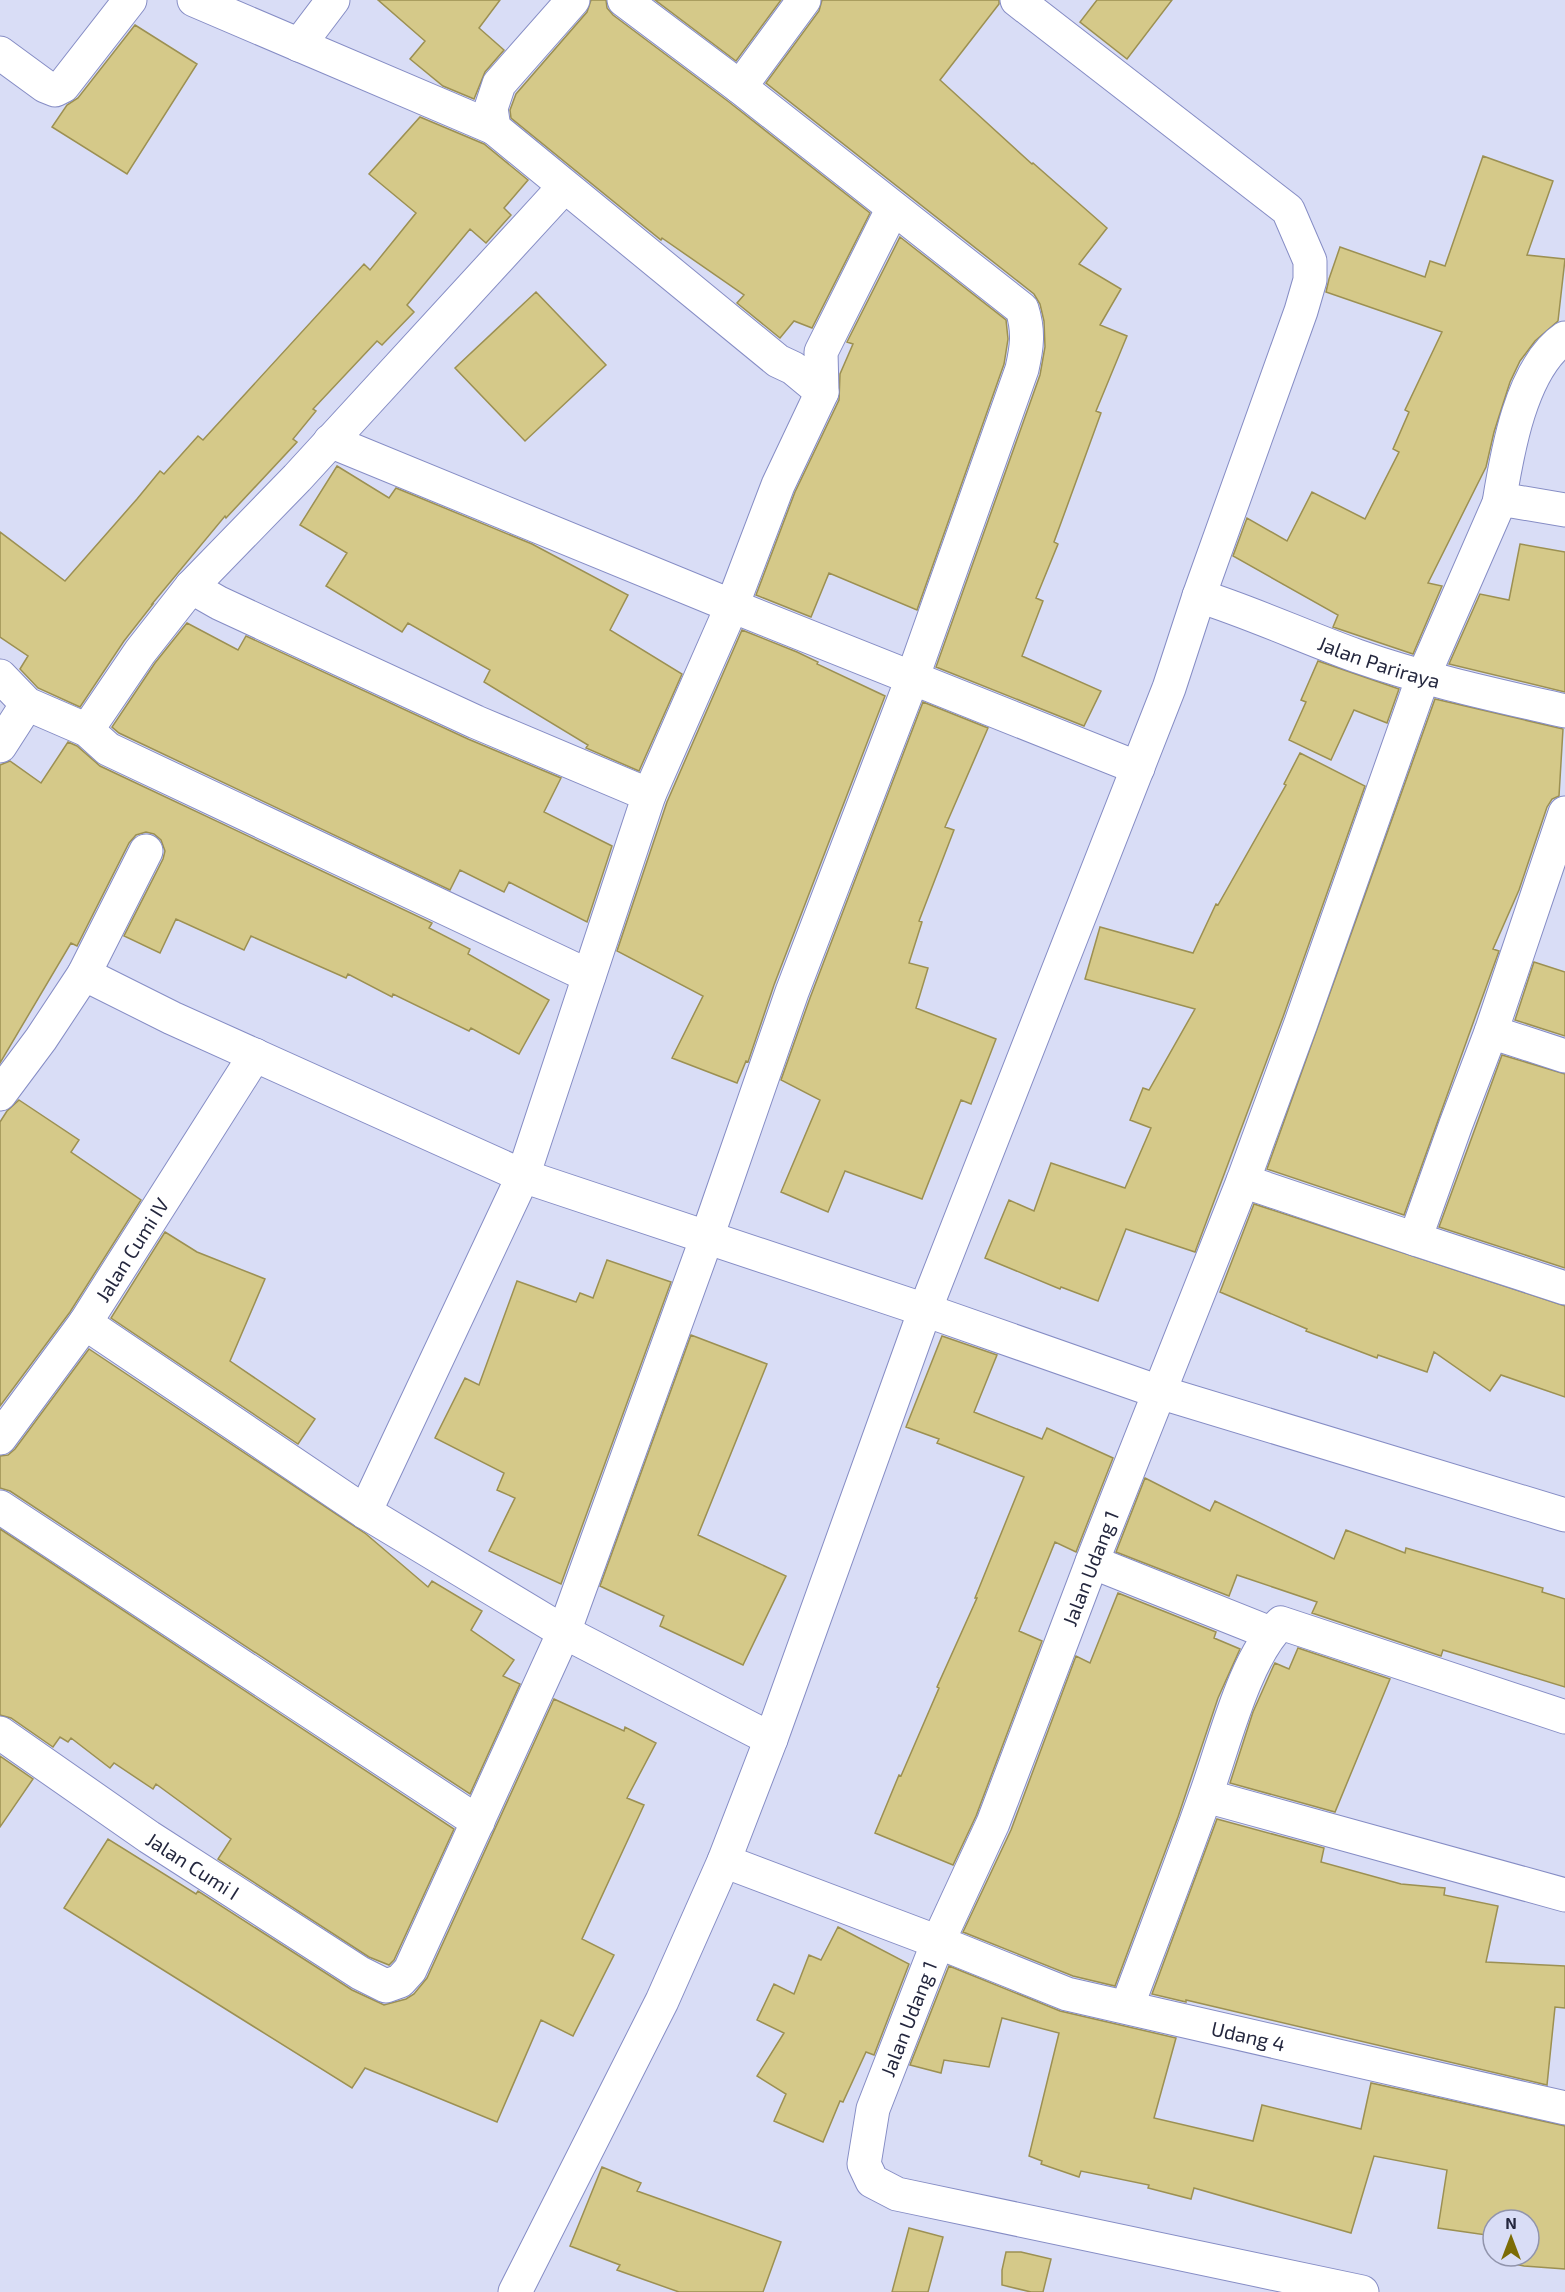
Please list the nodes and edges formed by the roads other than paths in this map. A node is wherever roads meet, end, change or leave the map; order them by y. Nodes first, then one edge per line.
1 (130, 0) edge
2 (194, 0) edge
3 (333, 0) edge
4 (573, 0) edge
5 (624, 0) edge
6 (804, 0) edge
7 (1017, 0) edge
8 (299, 45) junction
9 (0, 53) edge
10 (740, 87) junction
11 (494, 128) junction
12 (564, 187) junction
13 (893, 208) junction
14 (1565, 338) edge
15 (822, 392) junction
16 (330, 441) junction
17 (1499, 503) junction
18 (1565, 510) edge
19 (191, 587) junction
20 (1199, 596) junction
21 (732, 606) junction
22 (0, 676) edge
23 (1423, 678) junction
24 (912, 679) junction
25 (27, 704) junction
26 (1565, 711) edge
27 (87, 730) junction
28 (0, 746) edge
29 (1138, 768) junction
30 (649, 795) junction
31 (1565, 813) edge
32 (146, 851) dead end
33 (84, 974) junction
34 (588, 976) junction
35 (1491, 1032) junction
36 (255, 1055) junction
37 (1565, 1056) edge
38 (0, 1094) edge
39 (523, 1176) junction
40 (1243, 1181) junction
41 (707, 1237) junction
42 (1415, 1239) junction
43 (1565, 1288) edge
44 (925, 1310) junction
45 (85, 1323) junction
46 (1159, 1392) junction
47 (0, 1438) edge
48 (0, 1507) edge
49 (365, 1512) junction
50 (1565, 1515) edge
51 (1092, 1562) junction
52 (564, 1632) junction
53 (1270, 1633) junction
54 (1565, 1717) edge
55 (0, 1733) edge
56 (771, 1739) junction
57 (1206, 1796) junction
58 (478, 1822) junction
59 (724, 1861) junction
60 (1565, 1894) edge
61 (938, 1942) junction
62 (1127, 2007) junction
63 (1565, 2108) edge
64 (515, 2292) edge
65 (1362, 2292) edge

1 - 9 street
2 - 8 street
3 - 8 street
4 - 11 street
5 - 10 street
6 - 10 street
7 - 20 street
8 - 11 street
10 - 13 street
11 - 12 street
12 - 15 street
12 - 16 street
13 - 15 street
13 - 24 street
14 - 17 street, Jalan Udang 1
15 - 21 street
16 - 19 street
16 - 21 street
17 - 18 street
17 - 23 street, Jalan Udang 1
19 - 27 street
19 - 30 street
20 - 23 street, Jalan Pariraya
20 - 29 street
21 - 24 street
21 - 30 street
22 - 25 street
23 - 26 street, Jalan Pariraya
23 - 40 street, Jalan Udang 1
24 - 29 street
24 - 41 street
25 - 27 street
25 - 28 street
27 - 34 street
29 - 44 street
30 - 34 street
31 - 35 street
32 - 33 street
33 - 36 street
33 - 38 street
34 - 39 street
35 - 37 street
35 - 42 street
36 - 39 street
36 - 45 street, Jalan Cumi IV
39 - 41 street
39 - 49 street
40 - 42 street
40 - 46 street, Jalan Udang 1
41 - 44 street
41 - 52 street
42 - 43 street
44 - 46 street
44 - 56 street
45 - 47 street, Jalan Cumi IV
45 - 49 street
46 - 50 street
46 - 51 street, Jalan Udang 1
48 - 58 street
49 - 52 street
51 - 53 street
51 - 61 street, Jalan Udang 1
52 - 56 street
52 - 58 street
53 - 54 street
53 - 57 street
55 - 58 street, Jalan Cumi I
56 - 59 street
57 - 60 street
57 - 62 street
59 - 61 street, Udang 4
59 - 64 street
61 - 62 street, Udang 4
61 - 65 street, Jalan Udang 1
62 - 63 street, Udang 4

